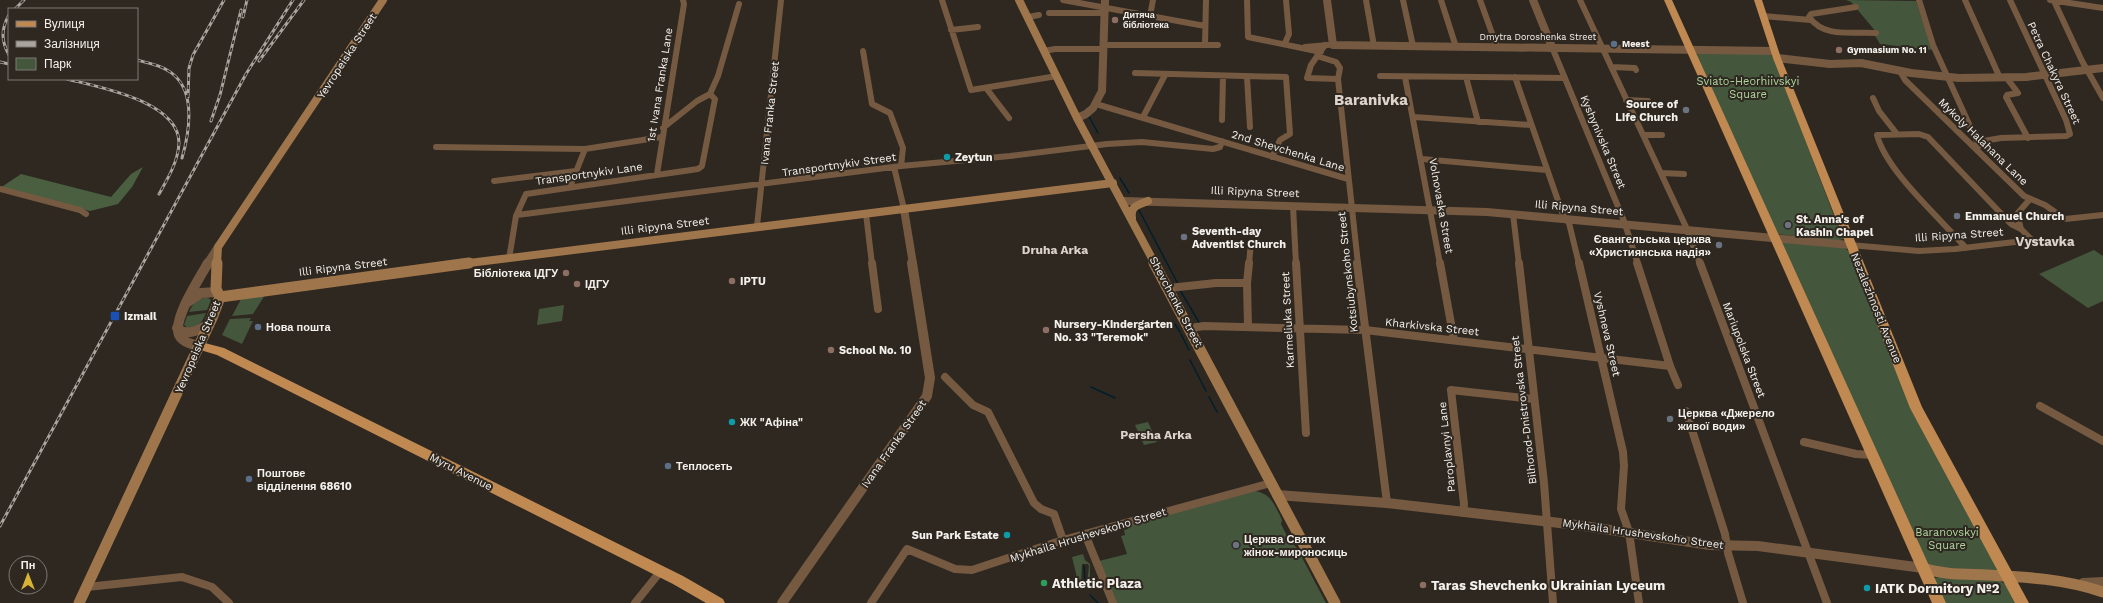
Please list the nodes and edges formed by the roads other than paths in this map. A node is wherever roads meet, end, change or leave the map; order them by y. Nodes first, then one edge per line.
1 (383, 0) edge
2 (683, 0) edge
3 (781, 0) edge
4 (942, 0) edge
5 (1019, 0) edge
6 (1063, 0) edge
7 (1153, 0) edge
8 (1206, 0) edge
9 (1247, 0) edge
10 (1286, 0) edge
11 (1327, 0) edge
12 (1366, 0) edge
13 (1403, 0) edge
14 (1441, 0) edge
15 (1480, 0) edge
16 (1533, 0) edge
17 (1580, 0) edge
18 (1668, 0) edge
19 (1758, 0) edge
20 (1917, 0) edge
21 (1965, 0) edge
22 (2010, 0) edge
23 (2052, 0) edge
24 (739, 4) dead end
25 (1104, 7) edge
26 (1856, 7) dead end
27 (2102, 9) edge
28 (1049, 13) dead end
29 (1039, 15) dead end
30 (1150, 16) junction
31 (1763, 16) junction
32 (1028, 17) junction
33 (1811, 20) junction
34 (1205, 26) junction
35 (978, 27) dead end
36 (951, 30) junction
37 (1876, 33) dead end
38 (1285, 44) junction
39 (1205, 45) junction
40 (1218, 45) dead end
41 (1329, 45) junction
42 (1374, 46) junction
43 (1413, 46) junction
44 (1104, 47) junction
45 (1456, 47) junction
46 (1497, 47) junction
47 (1552, 47) junction
48 (1303, 48) junction
49 (1603, 48) junction
50 (1691, 49) junction
51 (1044, 50) junction
52 (863, 51) dead end
53 (1319, 54) junction
54 (1776, 54) junction
55 (1612, 67) junction
56 (2103, 68) edge
57 (2087, 69) junction
58 (1636, 70) dead end
59 (1900, 71) junction
60 (1135, 74) dead end
61 (2043, 74) junction
62 (1165, 75) junction
63 (1057, 76) junction
64 (1223, 76) junction
65 (1380, 76) dead end
66 (1247, 77) junction
67 (1405, 77) junction
68 (1466, 77) junction
69 (1515, 77) junction
70 (1948, 77) junction
71 (1565, 78) junction
72 (2003, 78) junction
73 (1338, 79) junction
74 (986, 88) junction
75 (710, 94) junction
76 (1873, 98) dead end
77 (2103, 98) edge
78 (1626, 100) junction
79 (1648, 101) dead end
80 (1096, 104) junction
81 (1143, 117) junction
82 (1414, 117) junction
83 (1009, 118) dead end
84 (1077, 118) junction
85 (1222, 120) dead end
86 (1478, 122) junction
87 (1531, 125) junction
88 (1250, 127) dead end
89 (663, 128) junction
90 (1896, 134) junction
91 (1643, 135) junction
92 (1662, 135) dead end
93 (662, 137) junction
94 (2028, 138) junction
95 (1222, 141) junction
96 (1978, 142) junction
97 (1093, 146) junction
98 (436, 148) dead end
99 (585, 148) junction
100 (1979, 152) junction
101 (1272, 157) junction
102 (1422, 159) junction
103 (1104, 166) junction
104 (898, 167) junction
105 (1547, 170) junction
106 (576, 171) junction
107 (1661, 173) junction
108 (657, 174) junction
109 (1684, 174) dead end
110 (1348, 179) junction
111 (494, 181) dead end
112 (1113, 183) junction
113 (762, 186) junction
114 (1087, 186) junction
115 (570, 187) junction
116 (2, 191) edge
117 (2030, 199) junction
118 (1123, 201) junction
119 (1148, 201) junction
120 (1293, 206) junction
121 (1351, 207) junction
122 (904, 209) junction
123 (1430, 210) junction
124 (86, 214) dead end
125 (866, 214) junction
126 (1513, 214) junction
127 (517, 215) junction
128 (2103, 215) edge
129 (1132, 218) junction
130 (1566, 219) junction
131 (1626, 225) junction
132 (758, 226) junction
133 (2021, 229) junction
134 (1687, 231) junction
135 (1775, 239) junction
136 (1251, 242) dead end
137 (1850, 245) junction
138 (218, 247) junction
139 (1966, 248) junction
140 (509, 259) junction
141 (217, 268) junction
142 (204, 270) junction
143 (1246, 283) junction
144 (1169, 288) junction
145 (219, 295) junction
146 (186, 304) junction
147 (878, 309) dead end
148 (212, 318) junction
149 (1248, 327) junction
150 (177, 328) junction
151 (1190, 328) junction
152 (1300, 329) junction
153 (1365, 330) junction
154 (1454, 340) junction
155 (201, 346) junction
156 (1527, 349) junction
157 (1602, 358) junction
158 (1670, 366) junction
159 (945, 377) dead end
160 (1678, 385) dead end
161 (1533, 399) junction
162 (2040, 406) dead end
163 (1686, 411) dead end
164 (1306, 433) dead end
165 (2103, 441) edge
166 (1804, 442) dead end
167 (1872, 455) junction
168 (1271, 483) junction
169 (1277, 495) junction
170 (1386, 503) junction
171 (1464, 512) junction
172 (1546, 522) junction
173 (1629, 532) junction
174 (1085, 534) junction
175 (1063, 540) junction
176 (1727, 546) junction
177 (1808, 552) junction
178 (1923, 568) junction
179 (660, 572) junction
180 (2008, 577) junction
181 (2103, 582) edge
182 (2069, 583) junction
183 (87, 587) junction
184 (2103, 592) edge
185 (79, 603) edge
186 (229, 603) edge
187 (635, 603) edge
188 (718, 603) edge
189 (782, 603) edge
190 (871, 603) edge
191 (1113, 603) edge
192 (1335, 603) edge
193 (1553, 603) edge
194 (1639, 603) edge
195 (1743, 603) edge
196 (1827, 603) edge
197 (1939, 603) edge
198 (2022, 603) edge

1 - 138 main road, Yevropeiska Street
2 - 89 street, 1st Ivana Franka Lane
3 - 113 street, Ivana Franka Street
4 - 36 street
5 - 32 main road, Shevchenka Street
6 - 25 street
7 - 30 street
8 - 34 street
9 - 38 street
10 - 38 street
11 - 41 street
12 - 42 street
13 - 43 street
14 - 45 street
15 - 46 street
16 - 47 street, Kyshynivska Street
17 - 49 street, Mariupolska Street
18 - 50 main road
19 - 31 main road, Nezalezhnosti Avenue
20 - 70 street
21 - 72 street
22 - 61 street, Petra Chakyra Street
23 - 27 street
23 - 57 street
24 - 75 street
25 - 28 street
25 - 30 street
25 - 44 street
26 - 33 street
29 - 32 street
30 - 34 street
31 - 33 street
31 - 54 main road, Nezalezhnosti Avenue
32 - 51 main road, Shevchenka Street
33 - 37 street
34 - 39 street
35 - 36 street
36 - 74 street
38 - 48 street
39 - 40 street
39 - 44 street
41 - 42 street, Dmytra Doroshenka Street
41 - 48 street, Dmytra Doroshenka Street
41 - 53 street
42 - 43 street, Dmytra Doroshenka Street
43 - 45 street, Dmytra Doroshenka Street
44 - 51 street
44 - 80 street
45 - 46 street, Dmytra Doroshenka Street
46 - 47 street, Dmytra Doroshenka Street
47 - 49 street, Dmytra Doroshenka Street
47 - 71 street, Kyshynivska Street
48 - 53 street
49 - 50 street, Dmytra Doroshenka Street
49 - 55 street, Mariupolska Street
50 - 54 street, Dmytra Doroshenka Street
50 - 135 main road
51 - 63 main road, Shevchenka Street
52 - 104 street, Ivana Franka Street
53 - 73 street, Kotsiubynskoho Street
53 - 73 street
54 - 59 street, Dmytra Doroshenka Street
54 - 137 main road, Nezalezhnosti Avenue
55 - 58 street
55 - 78 street, Mariupolska Street
56 - 57 street, Dmytra Doroshenka Street
57 - 61 street, Dmytra Doroshenka Street
57 - 77 street
59 - 70 street, Dmytra Doroshenka Street
59 - 100 street, Mykoly Halahana Lane
60 - 62 street
61 - 72 street, Dmytra Doroshenka Street
61 - 94 street, Petra Chakyra Street
62 - 64 street
62 - 81 street
63 - 74 street
63 - 84 main road, Shevchenka Street
64 - 66 street
64 - 85 street
65 - 67 street
66 - 88 street
66 - 101 street
67 - 68 street
67 - 82 street, Volnovaska Street
68 - 69 street
68 - 86 street
69 - 71 street
69 - 87 street, Vyshneva Street
70 - 72 street, Dmytra Doroshenka Street
70 - 96 street
71 - 131 street, Kyshynivska Street
72 - 94 street
73 - 110 street, Kotsiubynskoho Street
74 - 83 street
75 - 89 street
75 - 108 street, Transportnykiv Lane
76 - 90 street
78 - 79 street
78 - 91 street, Mariupolska Street
80 - 81 street, 2nd Shevchenka Lane
80 - 84 street
81 - 95 street, 2nd Shevchenka Lane
82 - 86 street
82 - 102 street, Volnovaska Street
84 - 97 main road, Shevchenka Street
86 - 87 street
87 - 105 street, Vyshneva Street
89 - 93 street, 1st Ivana Franka Lane
90 - 133 street
90 - 139 street
91 - 92 street
91 - 107 street, Mariupolska Street
93 - 99 street
93 - 108 street, 1st Ivana Franka Lane
94 - 96 street, Petra Chakyra Street
95 - 97 street, 2nd Shevchenka Lane
95 - 101 street, 2nd Shevchenka Lane
96 - 100 street
97 - 103 main road, Shevchenka Street
97 - 104 street, Transportnykiv Street
98 - 99 street
99 - 106 street
100 - 117 street, Mykoly Halahana Lane
101 - 110 street, 2nd Shevchenka Lane
102 - 105 street
102 - 123 street, Volnovaska Street
103 - 112 main road, Shevchenka Street
103 - 114 main road
104 - 113 street, Transportnykiv Street
104 - 122 street, Ivana Franka Street
105 - 130 street, Vyshneva Street
106 - 111 street
106 - 115 street
107 - 109 street
107 - 134 street, Mariupolska Street
108 - 115 street, Transportnykiv Lane
110 - 121 street, Kotsiubynskoho Street
112 - 114 main road, Illi Ripyna Street
112 - 118 main road, Shevchenka Street
113 - 127 street, Transportnykiv Street
113 - 132 street, Ivana Franka Street
114 - 122 main road, Illi Ripyna Street
115 - 127 street, Transportnykiv Lane
116 - 124 street
117 - 128 street
117 - 133 street, Mykoly Halahana Lane
118 - 119 street, Illi Ripyna Street
118 - 129 main road, Shevchenka Street
119 - 120 street, Illi Ripyna Street
119 - 129 main road
120 - 121 street, Illi Ripyna Street
120 - 152 street, Karmeliuka Street
121 - 123 street, Illi Ripyna Street
121 - 153 street, Kotsiubynskoho Street
122 - 125 main road, Illi Ripyna Street
122 - 189 street, Ivana Franka Street
123 - 126 street, Illi Ripyna Street
123 - 154 street, Volnovaska Street
125 - 132 main road, Illi Ripyna Street
125 - 147 street
126 - 130 street, Illi Ripyna Street
126 - 156 street, Bilhorod-Dnistrovska Street
127 - 140 street, Transportnykiv Lane
129 - 144 main road, Shevchenka Street
130 - 131 street, Illi Ripyna Street
130 - 157 street, Vyshneva Street
131 - 134 street, Illi Ripyna Street
131 - 158 street, Kyshynivska Street
132 - 140 main road, Illi Ripyna Street
133 - 139 street, Illi Ripyna Street
134 - 135 street, Illi Ripyna Street
134 - 177 street, Mariupolska Street
135 - 137 street, Illi Ripyna Street
135 - 167 main road
136 - 143 street
137 - 139 street, Illi Ripyna Street
137 - 180 main road, Nezalezhnosti Avenue
138 - 141 main road, Yevropeiska Street
138 - 142 street
140 - 145 main road, Illi Ripyna Street
141 - 142 street
141 - 145 main road, Yevropeiska Street
142 - 146 street
143 - 144 street
143 - 149 street
144 - 151 main road, Shevchenka Street
145 - 146 street
145 - 148 main road, Yevropeiska Street
146 - 150 street
148 - 150 street
148 - 155 main road, Yevropeiska Street
149 - 151 street, Kharkivska Street
149 - 152 street, Kharkivska Street
150 - 155 street
151 - 168 main road, Shevchenka Street
152 - 153 street, Kharkivska Street
152 - 164 street, Karmeliuka Street
153 - 154 street, Kharkivska Street
153 - 170 street, Kotsiubynskoho Street
154 - 156 street, Kharkivska Street
155 - 179 main road, Myru Avenue
155 - 183 main road, Yevropeiska Street
156 - 157 street, Kharkivska Street
156 - 161 street, Bilhorod-Dnistrovska Street
157 - 158 street, Kharkivska Street
157 - 173 street, Vyshneva Street
158 - 160 street, Kyshynivska Street
159 - 175 street
161 - 171 street, Paroplavnyi Lane
161 - 172 street, Bilhorod-Dnistrovska Street
162 - 165 street
163 - 176 street
166 - 167 street
167 - 178 main road
168 - 169 main road, Shevchenka Street
168 - 174 street, Mykhaila Hrushevskoho Street
169 - 170 street, Mykhaila Hrushevskoho Street
169 - 192 main road, Shevchenka Street
170 - 171 street, Mykhaila Hrushevskoho Street
171 - 172 street, Mykhaila Hrushevskoho Street
172 - 173 street, Mykhaila Hrushevskoho Street
172 - 193 street, Bilhorod-Dnistrovska Street
173 - 176 street, Mykhaila Hrushevskoho Street
173 - 194 street, Vyshneva Street
174 - 175 street, Mykhaila Hrushevskoho Street
174 - 191 street
175 - 190 street, Mykhaila Hrushevskoho Street
176 - 177 street, Mykhaila Hrushevskoho Street
176 - 195 street
177 - 178 street, Mykhaila Hrushevskoho Street
177 - 196 street, Mariupolska Street
178 - 180 main road, Mykhaila Hrushevskoho Street
178 - 197 main road
179 - 187 street
179 - 188 main road, Myru Avenue
180 - 182 main road, Mykhaila Hrushevskoho Street
180 - 198 main road, Nezalezhnosti Avenue
181 - 182 street
182 - 184 main road, Mykhaila Hrushevskoho Street
183 - 185 main road, Yevropeiska Street
183 - 186 street

